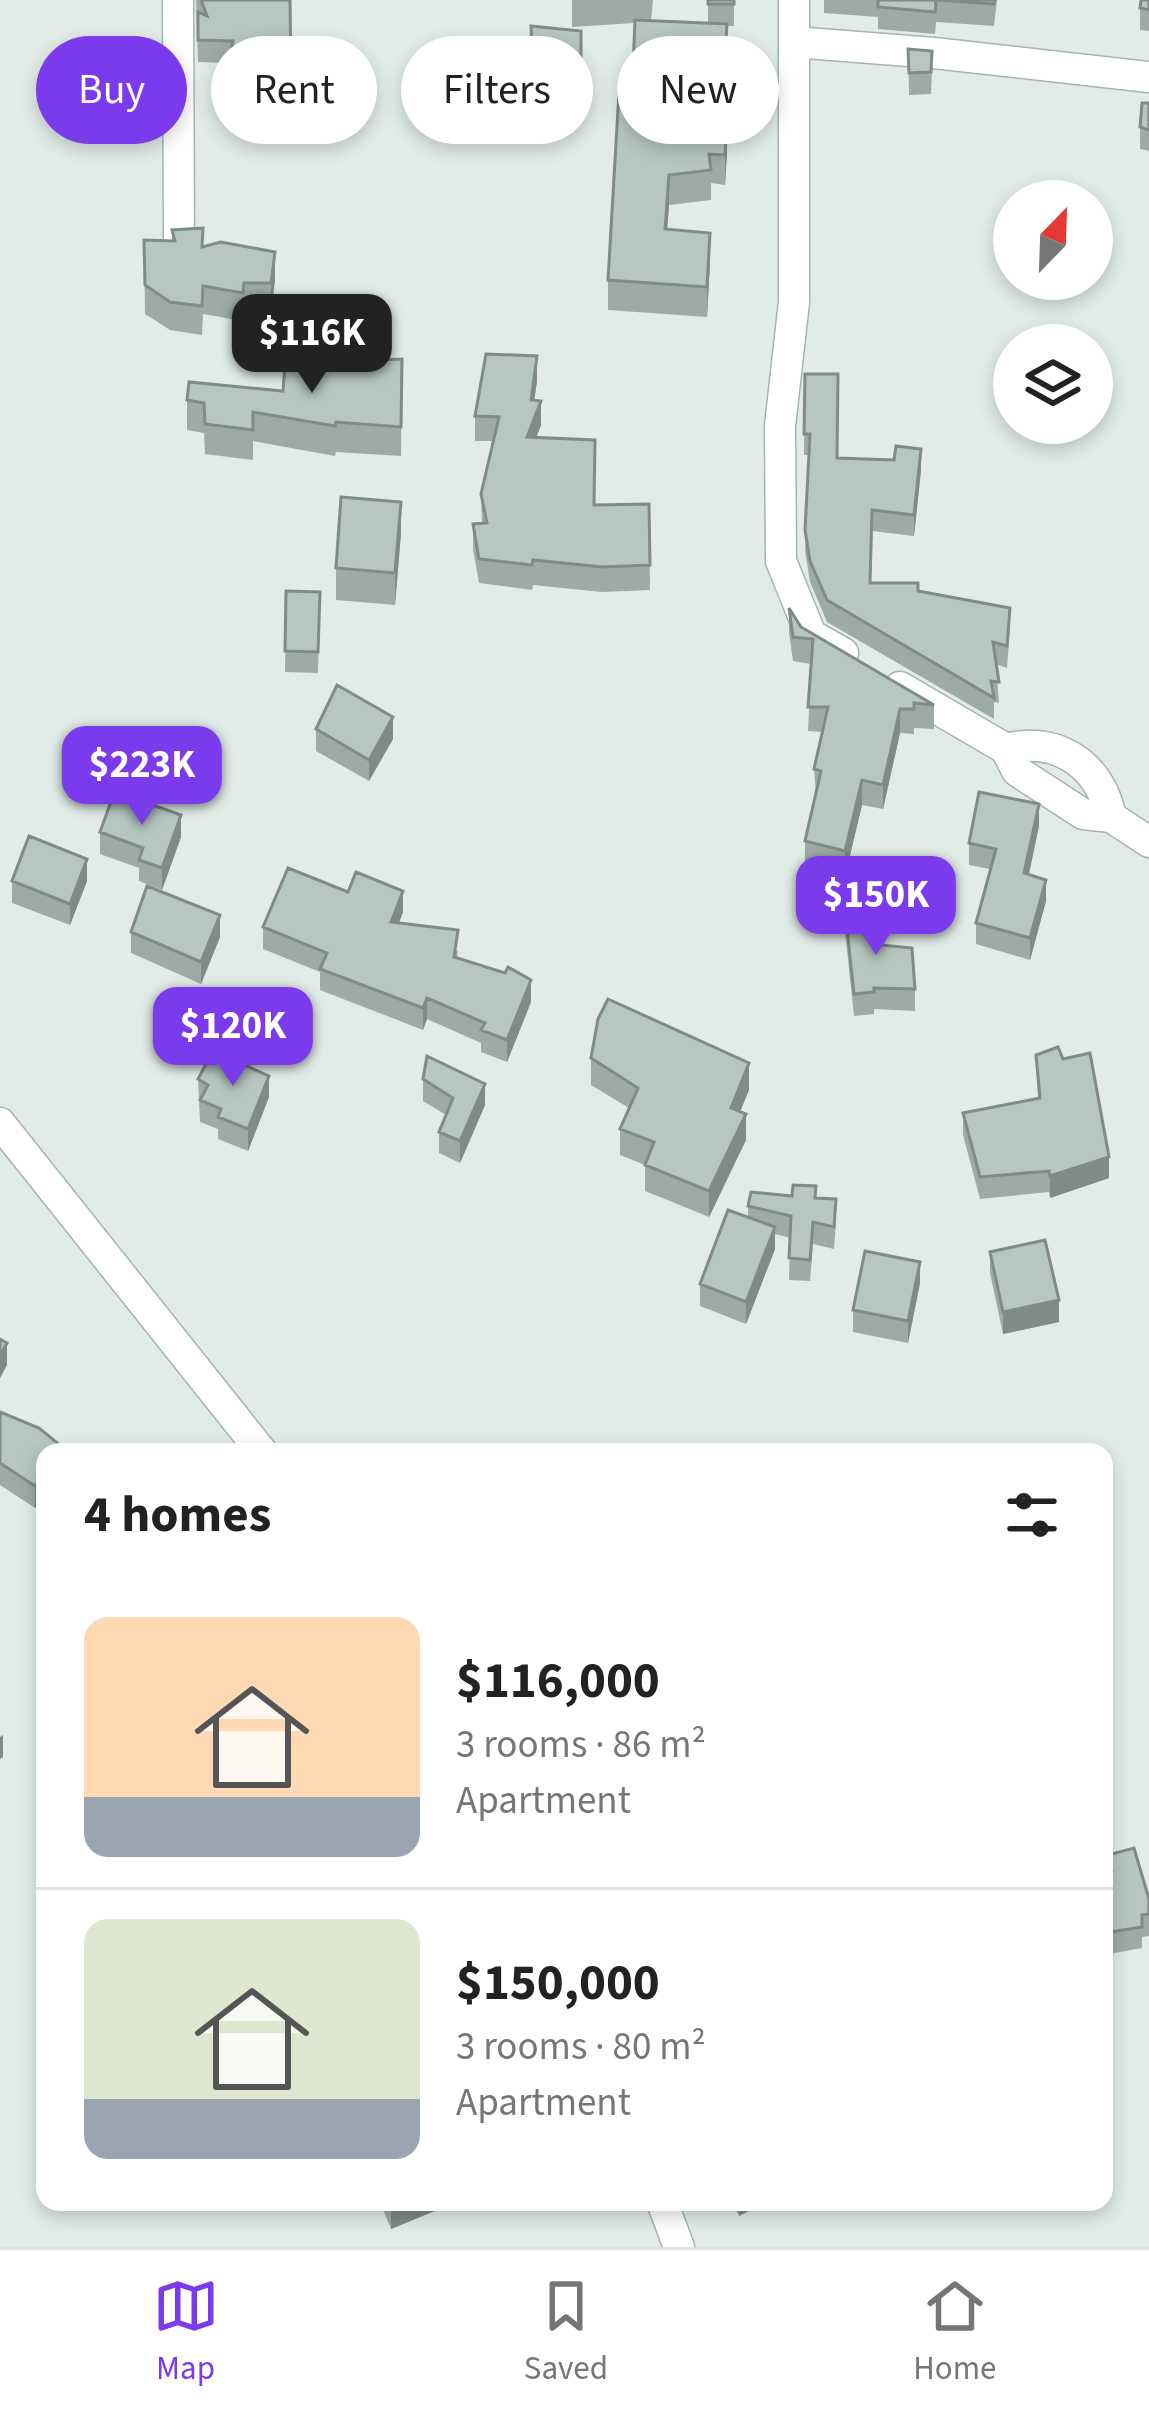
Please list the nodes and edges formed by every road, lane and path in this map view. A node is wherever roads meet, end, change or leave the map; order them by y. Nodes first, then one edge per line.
1 (178, 0) edge
2 (794, 0) edge
3 (794, 42) junction
4 (1149, 77) edge
5 (179, 241) edge
6 (1006, 749) junction
7 (1112, 818) junction
8 (1149, 842) edge
9 (0, 1123) edge
10 (255, 1443) edge
11 (665, 2211) edge
12 (679, 2247) edge

1 - 5 street
2 - 3 street
3 - 4 street
3 - 6 street
6 - 7 street
6 - 7 street
7 - 8 street
9 - 10 street
11 - 12 street

